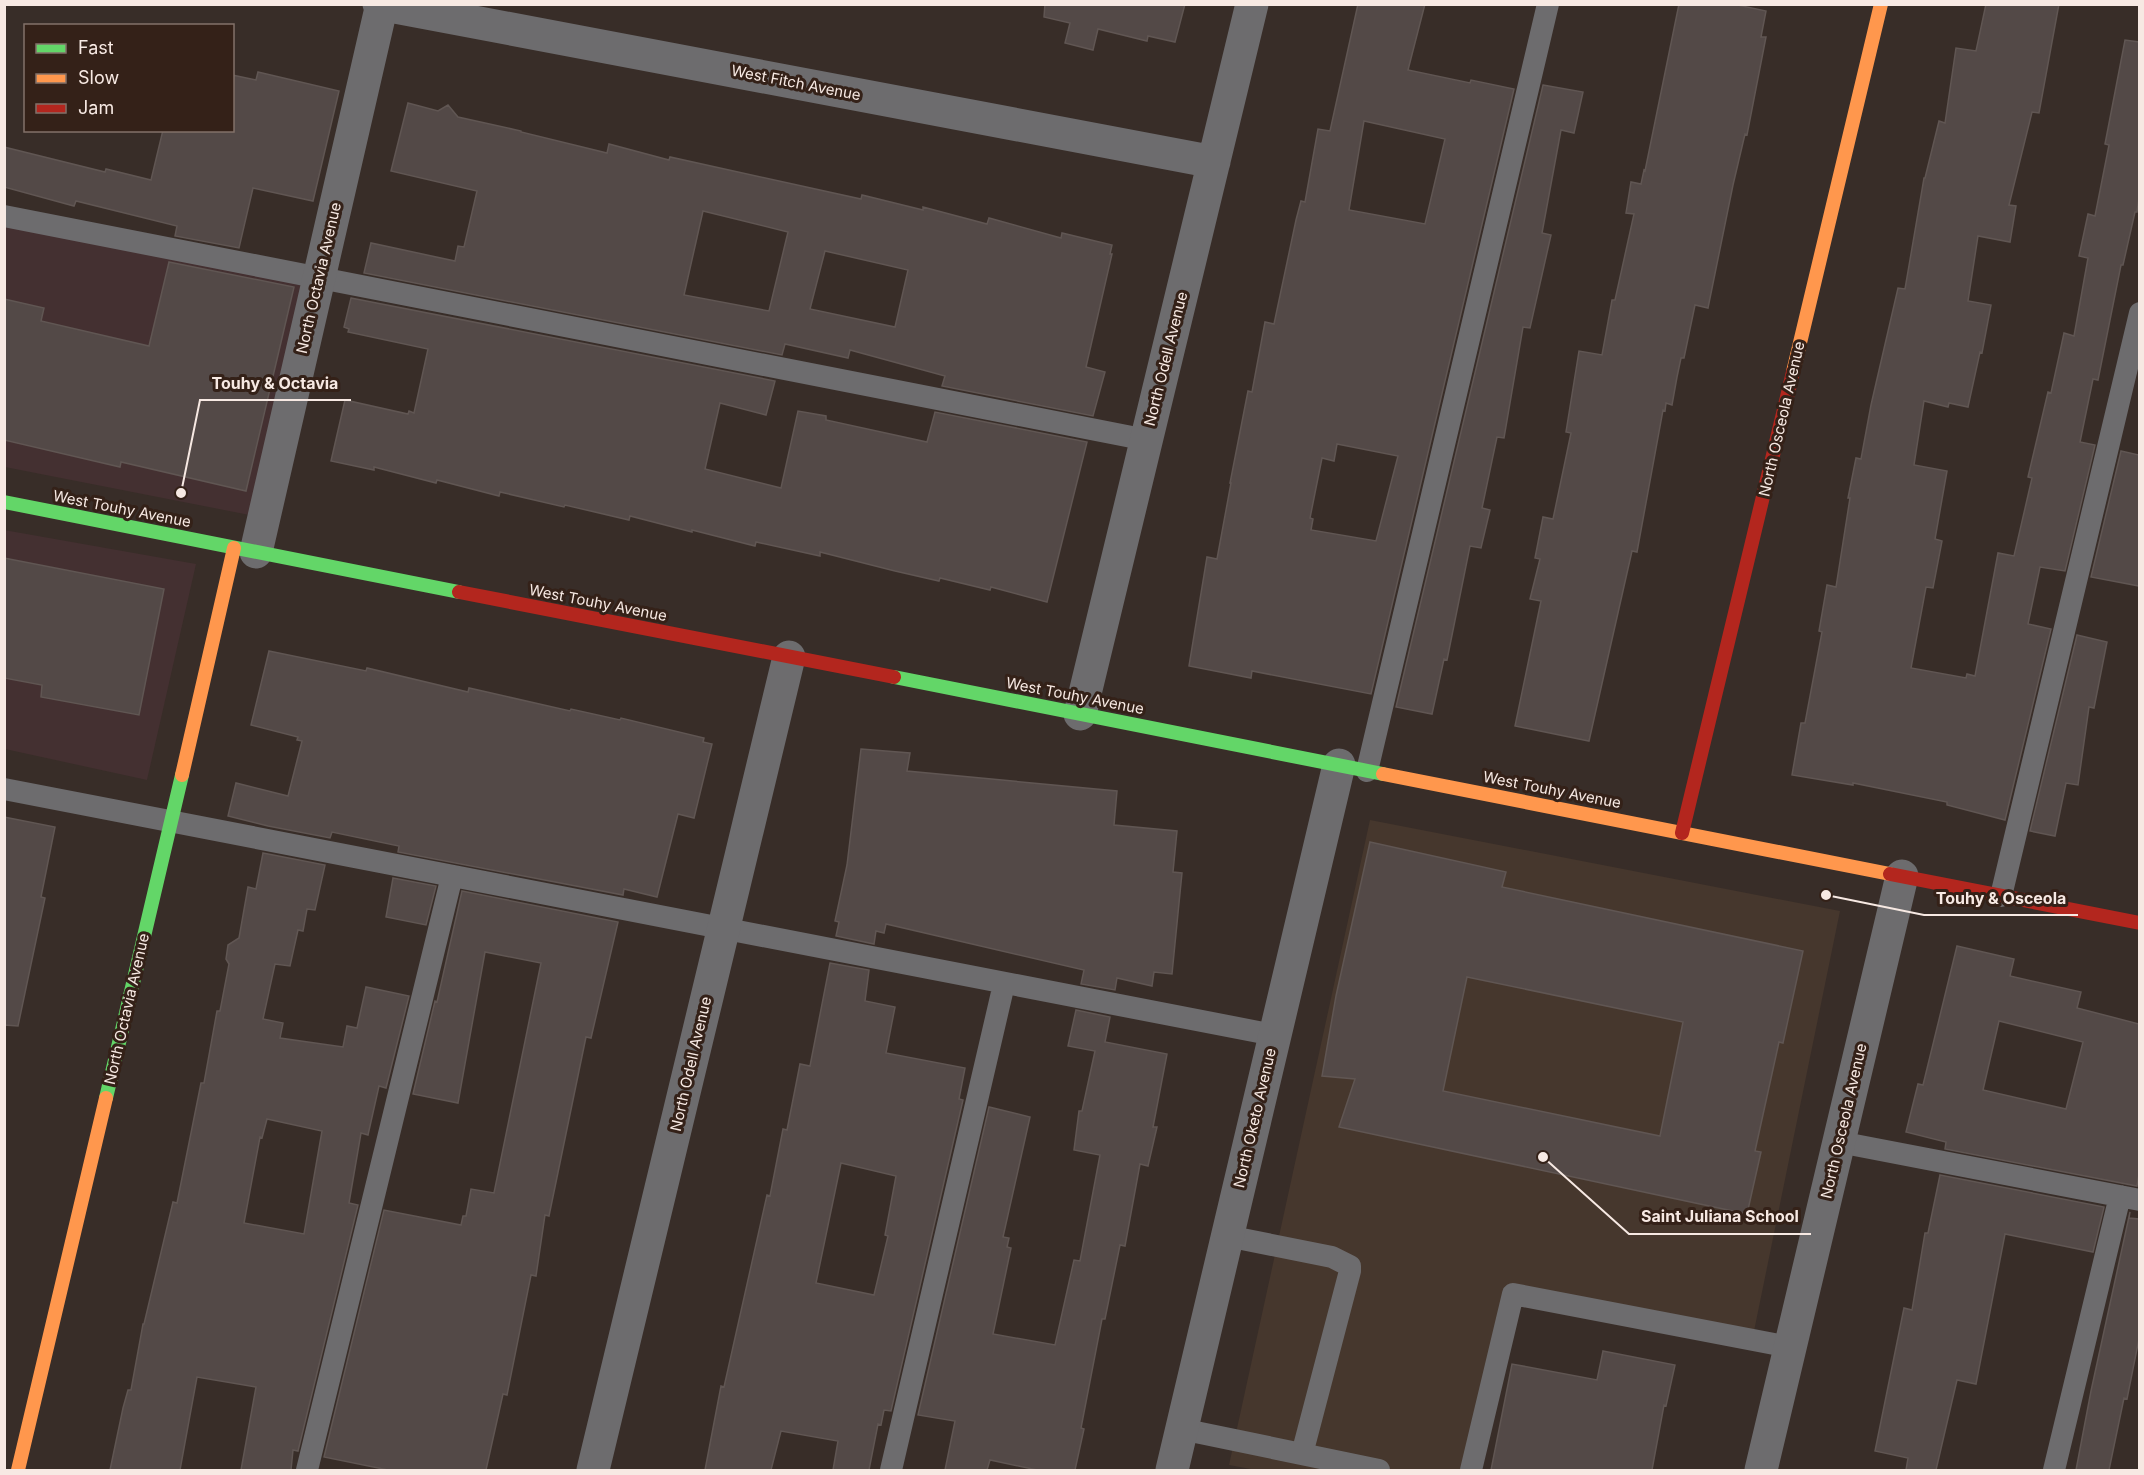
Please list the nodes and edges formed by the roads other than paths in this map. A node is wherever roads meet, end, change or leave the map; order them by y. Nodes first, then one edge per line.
1 (1252, 4) edge
2 (1548, 4) edge
3 (1881, 4) edge
4 (381, 5) edge
5 (1214, 162) junction
6 (4, 216) edge
7 (319, 278) junction
8 (2139, 313) edge
9 (1147, 440) junction
10 (4, 502) edge
11 (245, 550) junction
12 (789, 657) junction
13 (1080, 714) junction
14 (1353, 768) junction
15 (4, 789) edge
16 (172, 820) junction
17 (1682, 833) junction
18 (452, 876) junction
19 (1902, 876) junction
20 (2001, 896) junction
21 (2139, 923) edge
22 (723, 930) junction
23 (1004, 984) junction
24 (1274, 1035) junction
25 (1839, 1142) junction
26 (2130, 1198) edge
27 (1227, 1236) junction
28 (1790, 1347) junction
29 (1181, 1429) junction
30 (1302, 1455) junction
31 (18, 1470) edge
32 (307, 1470) edge
33 (593, 1470) edge
34 (891, 1470) edge
35 (1172, 1470) edge
36 (1380, 1470) edge
37 (1471, 1470) edge
38 (1761, 1470) edge
39 (2054, 1470) edge

1 - 5 street, North Odell Avenue
2 - 14 lane
3 - 17 main road, North Osceola Avenue
4 - 5 street, West Fitch Avenue
4 - 7 street, North Octavia Avenue
5 - 9 street, North Odell Avenue
6 - 7 lane
7 - 9 lane
7 - 11 street, North Octavia Avenue
8 - 20 lane
9 - 13 street, North Odell Avenue
10 - 11 main road, West Touhy Avenue
11 - 12 main road, West Touhy Avenue
11 - 16 main road, North Octavia Avenue
12 - 13 main road, West Touhy Avenue
12 - 22 street, North Odell Avenue
13 - 14 main road, West Touhy Avenue
14 - 17 main road, West Touhy Avenue
14 - 24 street, North Oketo Avenue
15 - 16 lane
16 - 18 lane
16 - 31 main road, North Octavia Avenue
17 - 19 main road, West Touhy Avenue
18 - 22 lane
18 - 32 lane
19 - 20 main road, West Touhy Avenue
19 - 25 street, North Osceola Avenue
20 - 21 main road, West Touhy Avenue
22 - 23 lane
22 - 33 street, North Odell Avenue
23 - 24 lane
23 - 34 lane
24 - 27 street, North Oketo Avenue
25 - 26 lane
25 - 28 street, North Osceola Avenue
26 - 39 lane
27 - 29 street, North Oketo Avenue
27 - 30 lane
28 - 37 lane
28 - 38 street, North Osceola Avenue
29 - 30 lane
29 - 35 street, North Oketo Avenue
30 - 36 lane

